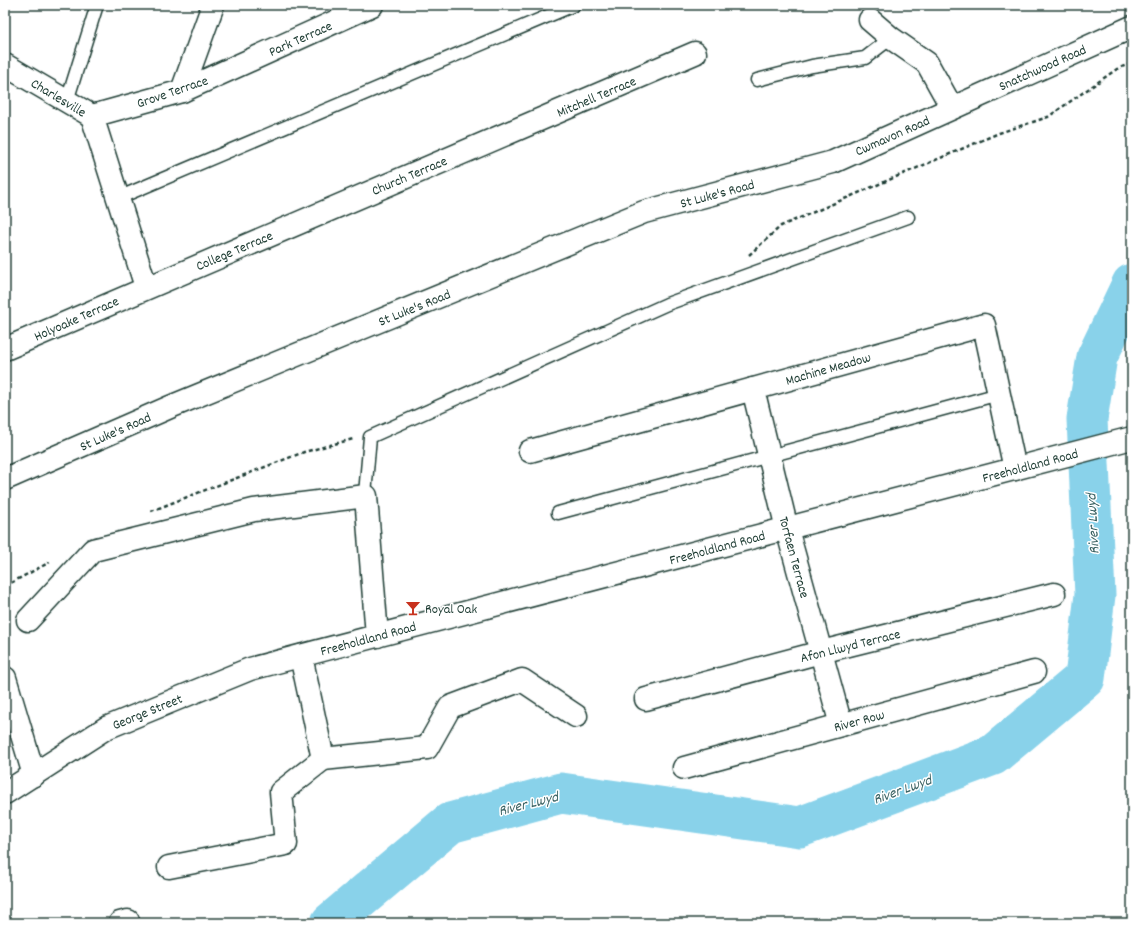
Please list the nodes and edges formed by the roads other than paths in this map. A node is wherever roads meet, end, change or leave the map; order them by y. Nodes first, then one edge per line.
1 (98, 5) edge
2 (213, 5) edge
3 (372, 5) edge
4 (574, 5) edge
5 (870, 20) dead end
6 (1132, 26) edge
7 (891, 38) junction
8 (695, 54) dead end
9 (249, 60) joint
10 (5, 65) edge
11 (757, 80) dead end
12 (182, 91) junction
13 (67, 101) junction
14 (952, 108) junction
15 (92, 116) junction
16 (496, 138) joint
17 (833, 162) joint
18 (118, 198) junction
19 (322, 212) joint
20 (908, 217) dead end
21 (146, 287) junction
22 (5, 349) edge
23 (753, 389) junction
24 (999, 394) junction
25 (1132, 438) edge
26 (530, 451) dead end
27 (769, 455) junction
28 (1015, 469) junction
29 (5, 479) edge
30 (366, 496) junction
31 (558, 513) dead end
32 (787, 529) junction
33 (1054, 594) dead end
34 (28, 620) dead end
35 (377, 636) junction
36 (821, 652) junction
37 (301, 656) junction
38 (1034, 672) dead end
39 (5, 678) edge
40 (646, 699) dead end
41 (576, 716) dead end
42 (841, 724) junction
43 (323, 759) junction
44 (684, 768) dead end
45 (34, 775) junction
46 (5, 793) edge
47 (169, 867) dead end

1 - 13 lane
2 - 12 street
3 - 9 street, Park Terrace
4 - 18 lane
5 - 7 street
6 - 14 street, Snatchwood Road
7 - 11 lane
7 - 14 street
8 - 16 street, Mitchell Terrace
9 - 12 street, Grove Terrace
10 - 13 street, Charlesville
12 - 15 street, Grove Terrace
13 - 15 street, Charlesville
14 - 17 street, Cwmavon Road
15 - 18 street
16 - 19 street, Church Terrace
17 - 29 street, St Luke's Road
18 - 21 street
19 - 21 street, College Terrace
20 - 30 lane
21 - 22 street, Holyoake Terrace
23 - 24 street, Machine Meadow
23 - 26 street, Machine Meadow
23 - 27 street, Torfaen Terrace
24 - 27 lane
24 - 28 street, Machine Meadow
25 - 28 street, Freeholdland Road
27 - 31 lane
27 - 32 street, Torfaen Terrace
28 - 32 street, Freeholdland Road
30 - 34 street
30 - 35 street
32 - 35 street, Freeholdland Road
32 - 36 street, Torfaen Terrace
33 - 36 street, Afon Llwyd Terrace
35 - 37 street, Freeholdland Road
36 - 40 street, Afon Llwyd Terrace
36 - 42 street, Torfaen Terrace
37 - 43 street
37 - 45 street, George Street
38 - 42 street, River Row
39 - 45 street
41 - 43 street
42 - 44 street, River Row
43 - 47 street
45 - 46 street, George Street

